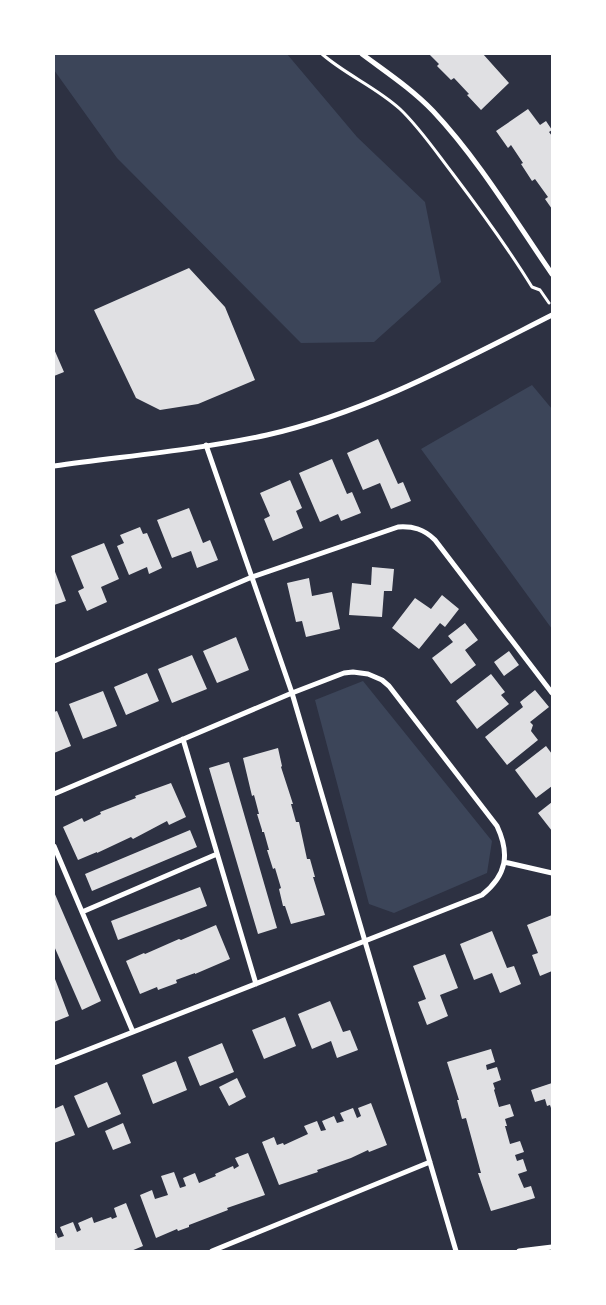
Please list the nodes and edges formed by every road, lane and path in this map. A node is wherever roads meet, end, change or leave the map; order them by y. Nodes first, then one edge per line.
1 (322, 54) edge
2 (362, 54) edge
3 (552, 274) edge
4 (552, 308) edge
5 (552, 315) edge
6 (206, 445) junction
7 (54, 466) edge
8 (252, 578) junction
9 (54, 660) edge
10 (552, 692) edge
11 (292, 693) junction
12 (182, 739) junction
13 (54, 794) edge
14 (54, 846) edge
15 (217, 854) junction
16 (504, 862) junction
17 (552, 873) edge
18 (82, 912) junction
19 (365, 941) junction
20 (256, 984) junction
21 (133, 1032) junction
22 (54, 1062) edge
23 (430, 1162) junction
24 (552, 1247) edge
25 (212, 1251) edge
26 (456, 1251) edge
27 (519, 1251) edge

1 - 4 path
2 - 3 street
5 - 6 street
6 - 7 street
6 - 8 street
8 - 9 street
8 - 10 street
8 - 11 street
11 - 12 street
11 - 16 street
11 - 19 street
12 - 13 street
12 - 15 street
14 - 18 street
15 - 18 street
15 - 20 street
16 - 17 street
16 - 19 street
18 - 21 street
19 - 20 street
19 - 23 street
20 - 21 street
21 - 22 street
23 - 25 street
23 - 26 street
24 - 27 street

